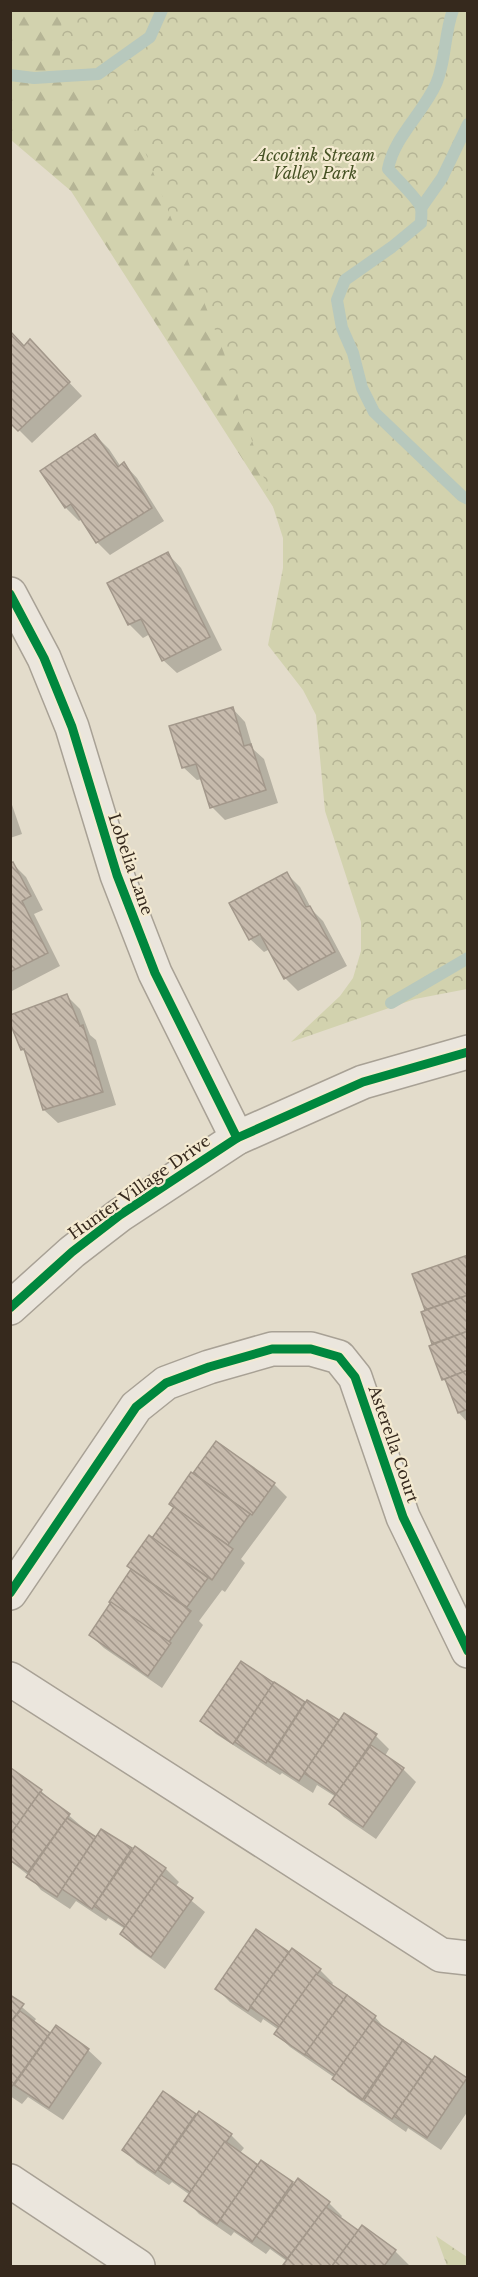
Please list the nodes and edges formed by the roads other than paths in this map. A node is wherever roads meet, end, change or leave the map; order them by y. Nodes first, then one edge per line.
1 (10, 594) edge
2 (468, 1052) edge
3 (237, 1138) junction
4 (10, 1308) edge
5 (10, 1593) edge
6 (468, 1651) edge
7 (10, 1679) edge
8 (468, 1958) edge
9 (10, 2181) edge
10 (138, 2266) edge

1 - 3 street, Lobelia Lane
2 - 3 street, Hunter Village Drive
3 - 4 street, Hunter Village Drive
5 - 6 street, Asterella Court
7 - 8 street
9 - 10 street

